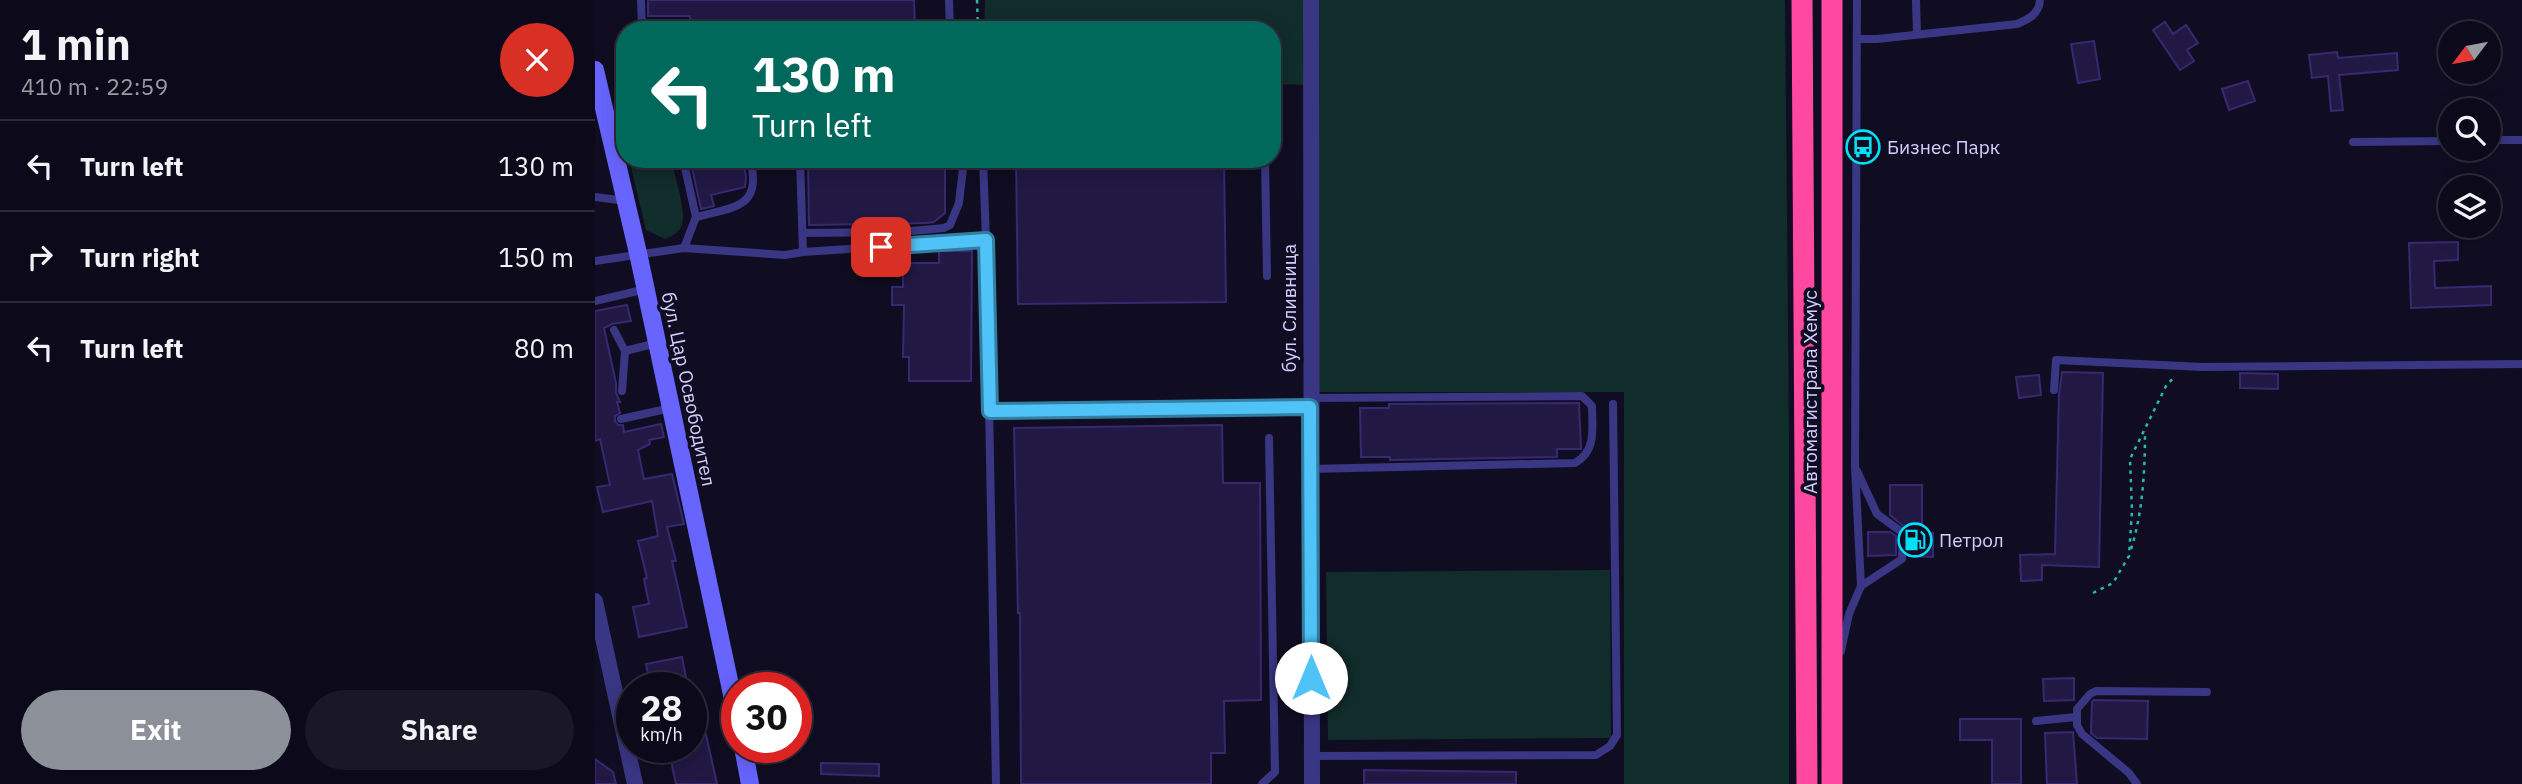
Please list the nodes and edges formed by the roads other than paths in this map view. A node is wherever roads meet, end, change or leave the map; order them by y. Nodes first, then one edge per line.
1 (641, 0) edge
2 (950, 0) edge
3 (1311, 0) edge
4 (1802, 0) edge
5 (1832, 0) edge
6 (1857, 0) edge
7 (1916, 0) edge
8 (2041, 0) edge
9 (642, 21) edge
10 (950, 21) edge
11 (1917, 34) junction
12 (1857, 39) junction
13 (596, 81) edge
14 (616, 126) edge
15 (2501, 140) edge
16 (2522, 140) edge
17 (2438, 141) edge
18 (2353, 142) dead end
19 (622, 168) edge
20 (685, 168) edge
21 (752, 168) edge
22 (800, 168) edge
23 (963, 168) edge
24 (983, 168) edge
25 (1265, 168) edge
26 (595, 197) edge
27 (626, 201) junction
28 (696, 218) junction
29 (803, 233) junction
30 (986, 240) junction
31 (684, 248) junction
32 (803, 252) junction
33 (639, 253) junction
34 (595, 261) edge
35 (1267, 276) dead end
36 (646, 289) junction
37 (595, 301) edge
38 (614, 330) dead end
39 (657, 343) junction
40 (625, 351) junction
41 (2522, 364) edge
42 (2054, 390) dead end
43 (622, 391) dead end
44 (1310, 403) junction
45 (1613, 404) dead end
46 (671, 408) junction
47 (990, 411) junction
48 (621, 419) dead end
49 (1269, 438) dead end
50 (1855, 467) junction
51 (1310, 470) junction
52 (1861, 586) junction
53 (595, 601) edge
54 (727, 672) edge
55 (1833, 688) junction
56 (2207, 692) dead end
57 (2076, 717) junction
58 (2036, 721) dead end
59 (1311, 756) junction
60 (746, 763) edge
61 (635, 784) edge
62 (750, 784) edge
63 (996, 784) edge
64 (1262, 784) edge
65 (1312, 784) edge
66 (1807, 784) edge
67 (1832, 784) edge
68 (2137, 784) edge

1 - 9 lane
2 - 10 lane
3 - 44 street, бул. Сливница
4 - 66 highway, Автомагистрала Хемус
5 - 55 highway, Автомагистрала Хемус
6 - 12 lane
7 - 11 lane
8 - 11 lane
11 - 12 lane
12 - 50 lane
13 - 14 main road, бул. Цар Освободител
15 - 16 lane
17 - 18 lane
19 - 27 main road, бул. Цар Освободител
20 - 28 lane
21 - 28 lane
22 - 29 lane
23 - 29 lane
24 - 30 lane
25 - 35 lane
26 - 27 lane
27 - 33 main road, бул. Цар Освободител
28 - 31 lane
29 - 32 lane
30 - 32 lane
30 - 47 lane
31 - 32 lane
31 - 33 lane
33 - 34 lane
33 - 36 main road, бул. Цар Освободител
36 - 37 lane
36 - 39 main road, бул. Цар Освободител
38 - 40 lane
39 - 40 lane
39 - 46 main road, бул. Цар Освободител
40 - 43 lane
41 - 42 lane
44 - 47 lane
44 - 51 street, бул. Сливница
44 - 51 lane
45 - 59 lane
46 - 48 lane
46 - 54 main road, бул. Цар Освободител
47 - 63 lane
49 - 64 lane
50 - 52 lane
50 - 52 lane
51 - 59 street, бул. Сливница
52 - 55 lane
53 - 61 street
55 - 67 highway, Автомагистрала Хемус
56 - 57 lane
57 - 58 lane
57 - 68 lane
59 - 65 street, бул. Сливница
60 - 62 main road

